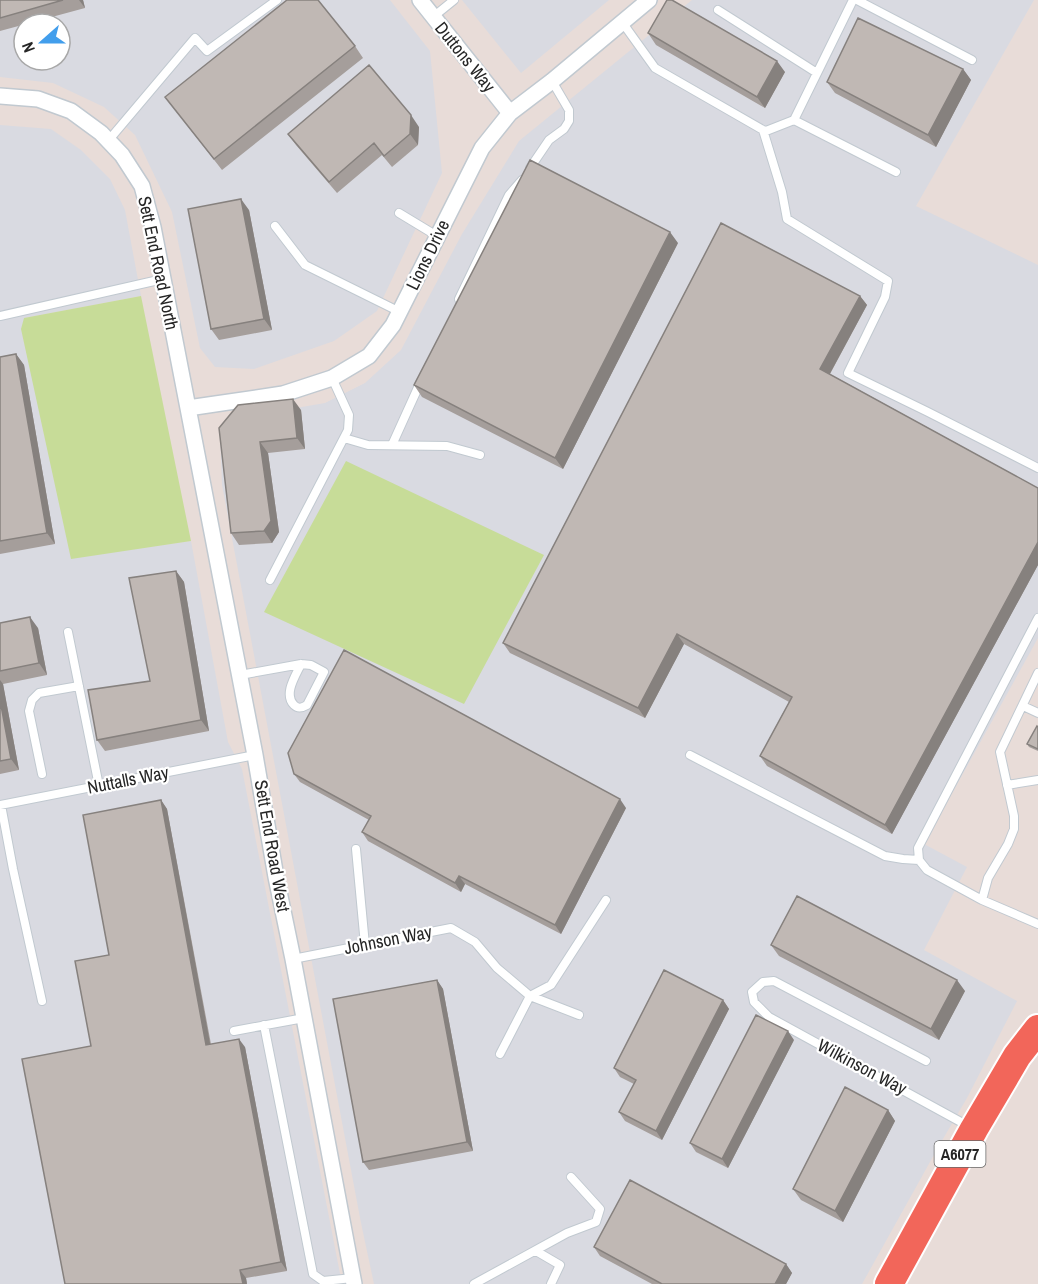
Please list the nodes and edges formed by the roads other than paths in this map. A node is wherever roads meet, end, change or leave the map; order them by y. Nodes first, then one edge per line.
1 (277, 0) edge
2 (420, 0) edge
3 (454, 0) edge
4 (650, 0) edge
5 (855, 0) edge
6 (718, 10) dead end
7 (433, 17) junction
8 (622, 22) junction
9 (972, 60) dead end
10 (817, 73) junction
11 (552, 81) junction
12 (0, 96) edge
13 (510, 113) junction
14 (794, 120) junction
15 (763, 130) junction
16 (108, 141) junction
17 (896, 172) dead end
18 (399, 213) dead end
19 (275, 226) dead end
20 (437, 236) junction
21 (163, 279) junction
22 (454, 310) edge
23 (400, 312) junction
24 (0, 316) edge
25 (425, 372) edge
26 (332, 378) junction
27 (188, 408) junction
28 (344, 438) junction
29 (392, 445) junction
30 (480, 454) dead end
31 (1038, 468) edge
32 (270, 580) dead end
33 (1038, 618) edge
34 (68, 632) dead end
35 (301, 664) junction
36 (1038, 673) edge
37 (240, 675) junction
38 (79, 686) junction
39 (1023, 705) junction
40 (1038, 713) edge
41 (255, 755) junction
42 (690, 755) dead end
43 (42, 774) dead end
44 (1038, 780) edge
45 (1007, 785) junction
46 (99, 786) junction
47 (1, 805) edge
48 (356, 849) dead end
49 (919, 860) junction
50 (606, 900) dead end
51 (982, 900) junction
52 (1038, 924) edge
53 (365, 945) junction
54 (293, 958) junction
55 (530, 996) junction
56 (42, 1001) dead end
57 (579, 1015) dead end
58 (304, 1018) junction
59 (264, 1025) junction
60 (1038, 1029) edge
61 (234, 1031) dead end
62 (500, 1054) dead end
63 (926, 1061) dead end
64 (974, 1129) junction
65 (571, 1177) dead end
66 (536, 1251) junction
67 (354, 1281) edge
68 (474, 1284) edge
69 (551, 1284) edge
70 (889, 1284) edge

1 - 16 lane
2 - 7 street, Duttons Way
3 - 7 lane
4 - 8 street, Lions Drive
5 - 9 lane
5 - 10 lane
6 - 10 lane
7 - 13 street, Duttons Way
8 - 11 street, Lions Drive
8 - 15 lane
10 - 14 lane
11 - 13 street, Lions Drive
11 - 22 lane
12 - 16 street, Sett End Road North
13 - 20 street, Lions Drive
14 - 15 lane
14 - 17 lane
15 - 31 lane
16 - 21 street, Sett End Road North
18 - 20 lane
19 - 23 lane
20 - 23 street, Lions Drive
21 - 24 lane
21 - 27 street, Sett End Road North
23 - 26 street, Lions Drive
25 - 29 lane
26 - 27 street, Lions Drive
26 - 28 lane
27 - 37 street, Sett End Road West
28 - 29 lane
28 - 32 lane
29 - 30 lane
33 - 49 lane
34 - 38 lane
35 - 35 lane
35 - 37 lane
36 - 39 lane
37 - 41 street, Sett End Road West
38 - 43 lane
38 - 46 lane
39 - 40 lane
39 - 45 lane
41 - 46 lane, Nuttalls Way
41 - 54 street, Sett End Road West
42 - 49 lane
44 - 45 lane
45 - 51 lane
46 - 47 lane, Nuttalls Way
47 - 56 lane
48 - 53 lane
49 - 51 lane
50 - 55 lane
51 - 52 lane
53 - 54 lane, Johnson Way
53 - 55 lane, Johnson Way
54 - 58 street, Sett End Road West
55 - 57 lane, Johnson Way
55 - 62 lane
58 - 59 lane
58 - 67 street, Sett End Road West
59 - 61 lane
59 - 67 lane
60 - 64 highway, A6077
63 - 64 lane, Wilkinson Way
64 - 70 highway, A6077
65 - 66 lane
66 - 68 lane
66 - 69 lane

